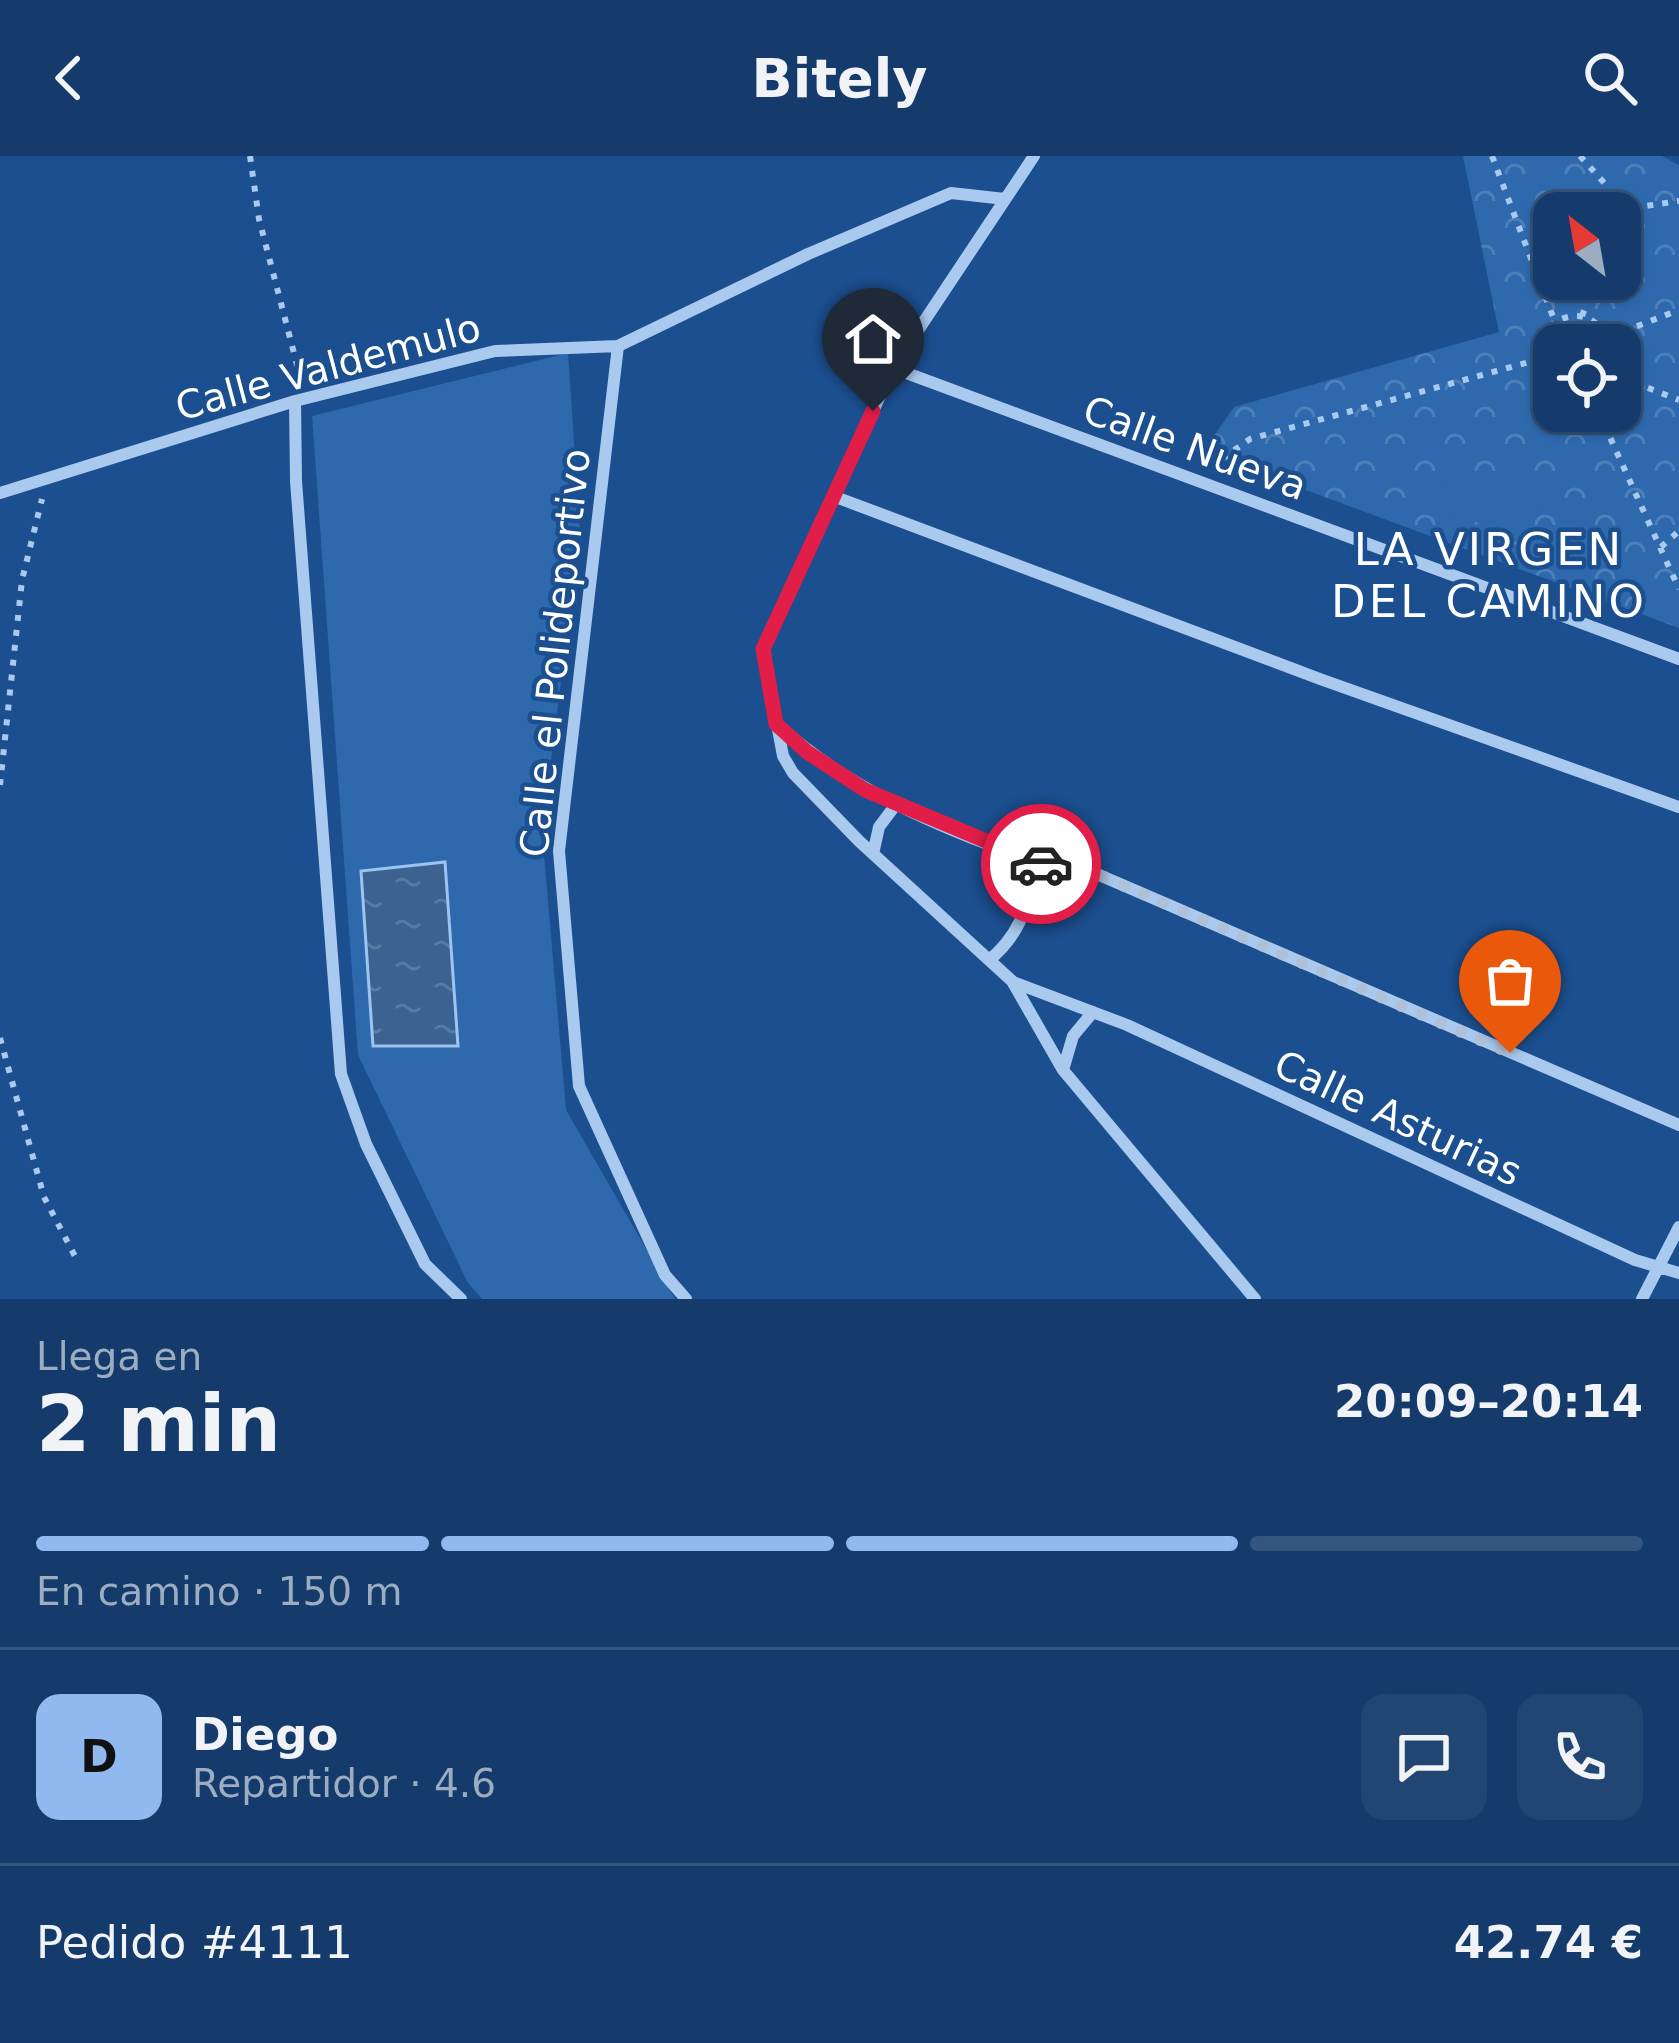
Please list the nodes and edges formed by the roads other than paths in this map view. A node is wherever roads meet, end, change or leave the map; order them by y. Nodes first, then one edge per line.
1 (1034, 156) edge
2 (1005, 199) junction
3 (618, 346) junction
4 (893, 368) junction
5 (300, 400) junction
6 (0, 493) edge
7 (833, 496) junction
8 (1679, 659) edge
9 (776, 724) junction
10 (897, 803) junction
11 (1679, 807) edge
12 (873, 854) junction
13 (1040, 864) junction
14 (988, 960) junction
15 (1012, 981) junction
16 (1093, 1012) junction
17 (1063, 1070) junction
18 (1679, 1125) edge
19 (1679, 1227) edge
20 (1655, 1269) junction
21 (1679, 1273) edge
22 (461, 1299) edge
23 (686, 1299) edge
24 (1255, 1299) edge
25 (1642, 1299) edge

1 - 2 street
2 - 3 street, Calle Valdemulo
2 - 4 street
3 - 5 street, Calle Valdemulo
3 - 23 street, Calle el Polideportivo
4 - 7 street
4 - 8 street, Calle Nueva
5 - 6 street, Calle Valdemulo
5 - 22 street
7 - 9 street
7 - 11 street
9 - 10 street
9 - 12 street
10 - 12 street
10 - 13 street
12 - 14 street
13 - 14 street
13 - 18 street
14 - 15 street
15 - 16 street, Calle Asturias
15 - 17 street
16 - 17 street
16 - 20 street, Calle Asturias
17 - 24 street
19 - 20 street
20 - 21 street, Calle Asturias
20 - 25 street

